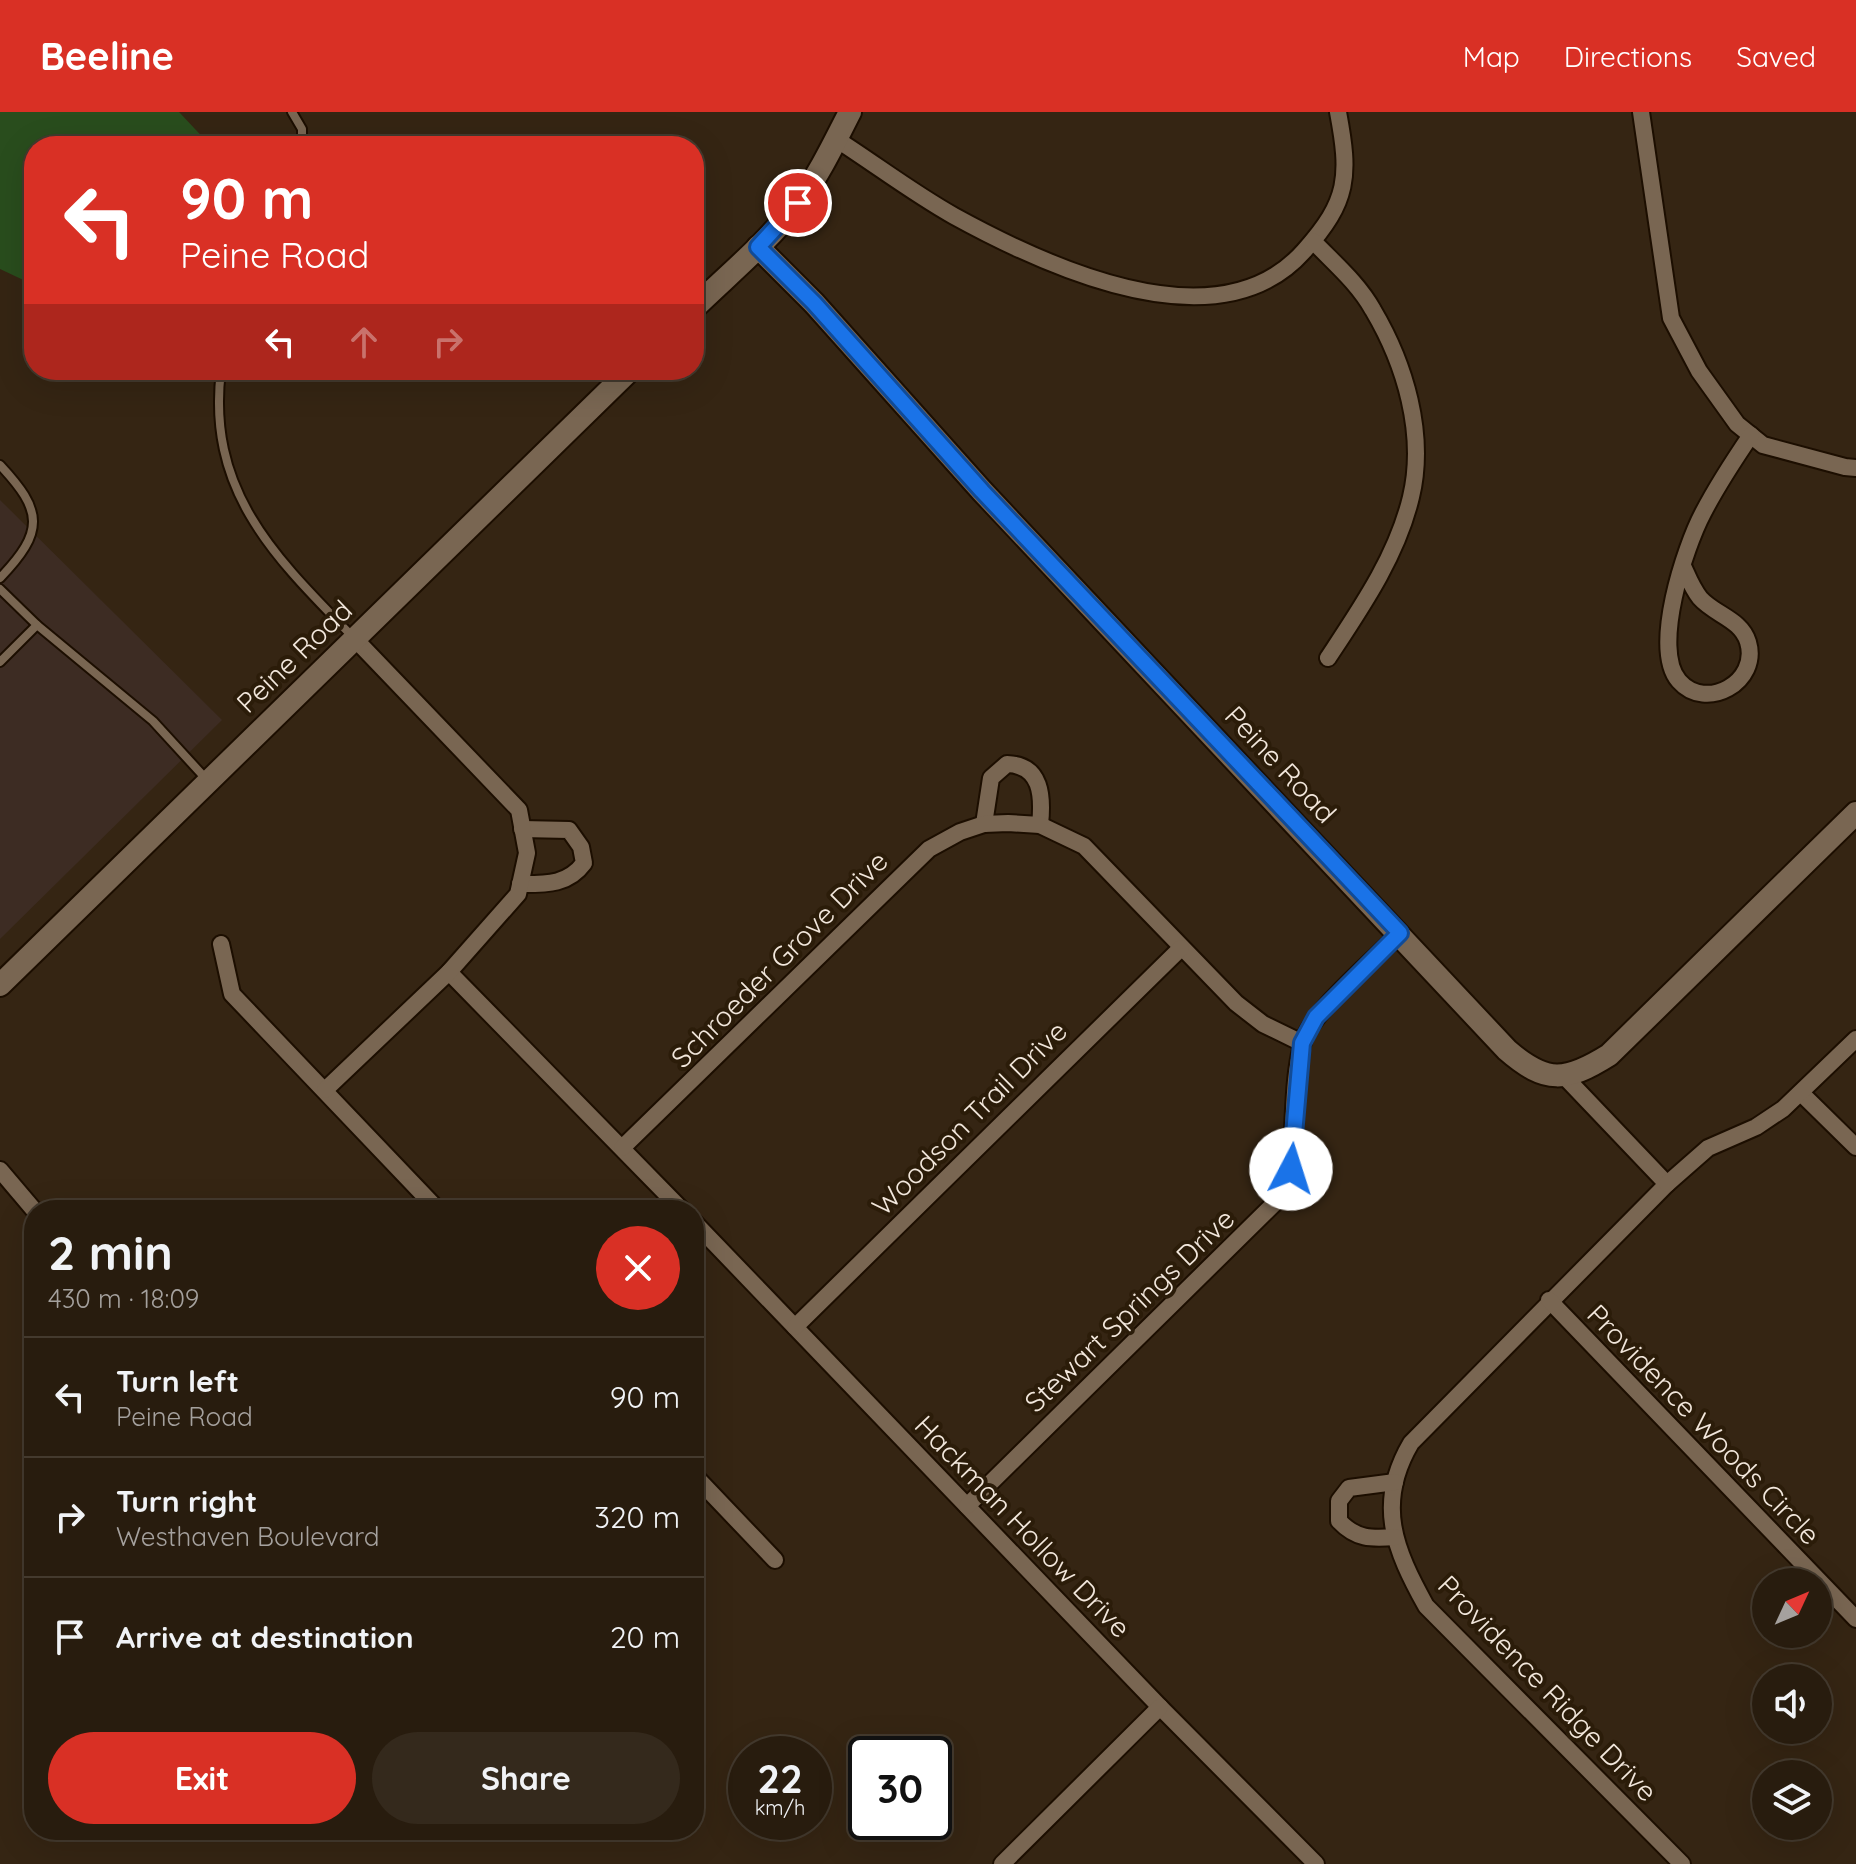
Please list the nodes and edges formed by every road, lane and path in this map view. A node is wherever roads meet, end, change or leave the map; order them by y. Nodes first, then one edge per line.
1 (292, 112) edge
2 (850, 112) edge
3 (1338, 112) edge
4 (1641, 112) edge
5 (302, 136) edge
6 (836, 139) junction
7 (1313, 241) junction
8 (758, 247) junction
9 (704, 298) edge
10 (220, 380) edge
11 (620, 380) edge
12 (1751, 435) junction
13 (0, 465) edge
14 (1856, 468) edge
15 (1683, 566) junction
16 (0, 578) edge
17 (0, 589) edge
18 (37, 625) junction
19 (355, 639) junction
20 (1328, 658) dead end
21 (0, 662) edge
22 (208, 782) junction
23 (1856, 813) edge
24 (984, 824) junction
25 (1040, 825) junction
26 (522, 829) junction
27 (520, 884) junction
28 (1400, 933) junction
29 (221, 944) dead end
30 (1181, 948) junction
31 (449, 972) junction
32 (0, 985) edge
33 (1856, 1039) edge
34 (1302, 1043) junction
35 (1565, 1077) junction
36 (325, 1090) junction
37 (1801, 1093) junction
38 (1856, 1147) edge
39 (622, 1148) junction
40 (0, 1170) edge
41 (1667, 1184) junction
42 (26, 1200) edge
43 (429, 1200) edge
44 (672, 1200) edge
45 (704, 1232) edge
46 (1549, 1300) junction
47 (795, 1327) junction
48 (1395, 1482) junction
49 (704, 1485) edge
50 (967, 1506) junction
51 (1395, 1537) junction
52 (775, 1560) dead end
53 (1856, 1619) edge
54 (1160, 1707) junction
55 (1002, 1864) edge
56 (1316, 1864) edge
57 (1682, 1864) edge

1 - 5 lane
2 - 6 street
3 - 7 street
4 - 12 street
6 - 7 street
6 - 8 street
7 - 20 street
8 - 9 street
8 - 28 street, Peine Road
10 - 19 lane
11 - 19 street, Peine Road
12 - 14 street
12 - 15 street
13 - 16 lane
15 - 15 street
17 - 18 lane
18 - 21 lane
18 - 22 lane
19 - 22 street, Peine Road
19 - 26 street
22 - 32 street, Peine Road
23 - 35 street
24 - 25 street, Schroeder Grove Drive
24 - 25 street
24 - 39 street, Schroeder Grove Drive
25 - 30 street, Schroeder Grove Drive
26 - 27 street
26 - 27 street
27 - 31 street
28 - 34 street, Stewart Springs Drive
28 - 35 street, Peine Road
29 - 36 street
30 - 34 street, Schroeder Grove Drive
30 - 47 street, Woodson Trail Drive
31 - 36 street
31 - 39 street
33 - 37 street, Providence Ridge Drive
34 - 50 street, Stewart Springs Drive
35 - 41 street
36 - 43 street
37 - 38 street
37 - 41 street, Providence Ridge Drive
39 - 44 street
40 - 42 street
41 - 46 street, Providence Ridge Drive
45 - 47 street, Hackman Hollow Drive
46 - 48 street, Providence Ridge Drive
46 - 53 street, Providence Woods Circle
47 - 50 street, Hackman Hollow Drive
48 - 51 street, Providence Ridge Drive
48 - 51 street
49 - 52 street
50 - 54 street, Hackman Hollow Drive
51 - 57 street, Providence Ridge Drive
54 - 55 street
54 - 56 street, Hackman Hollow Drive

